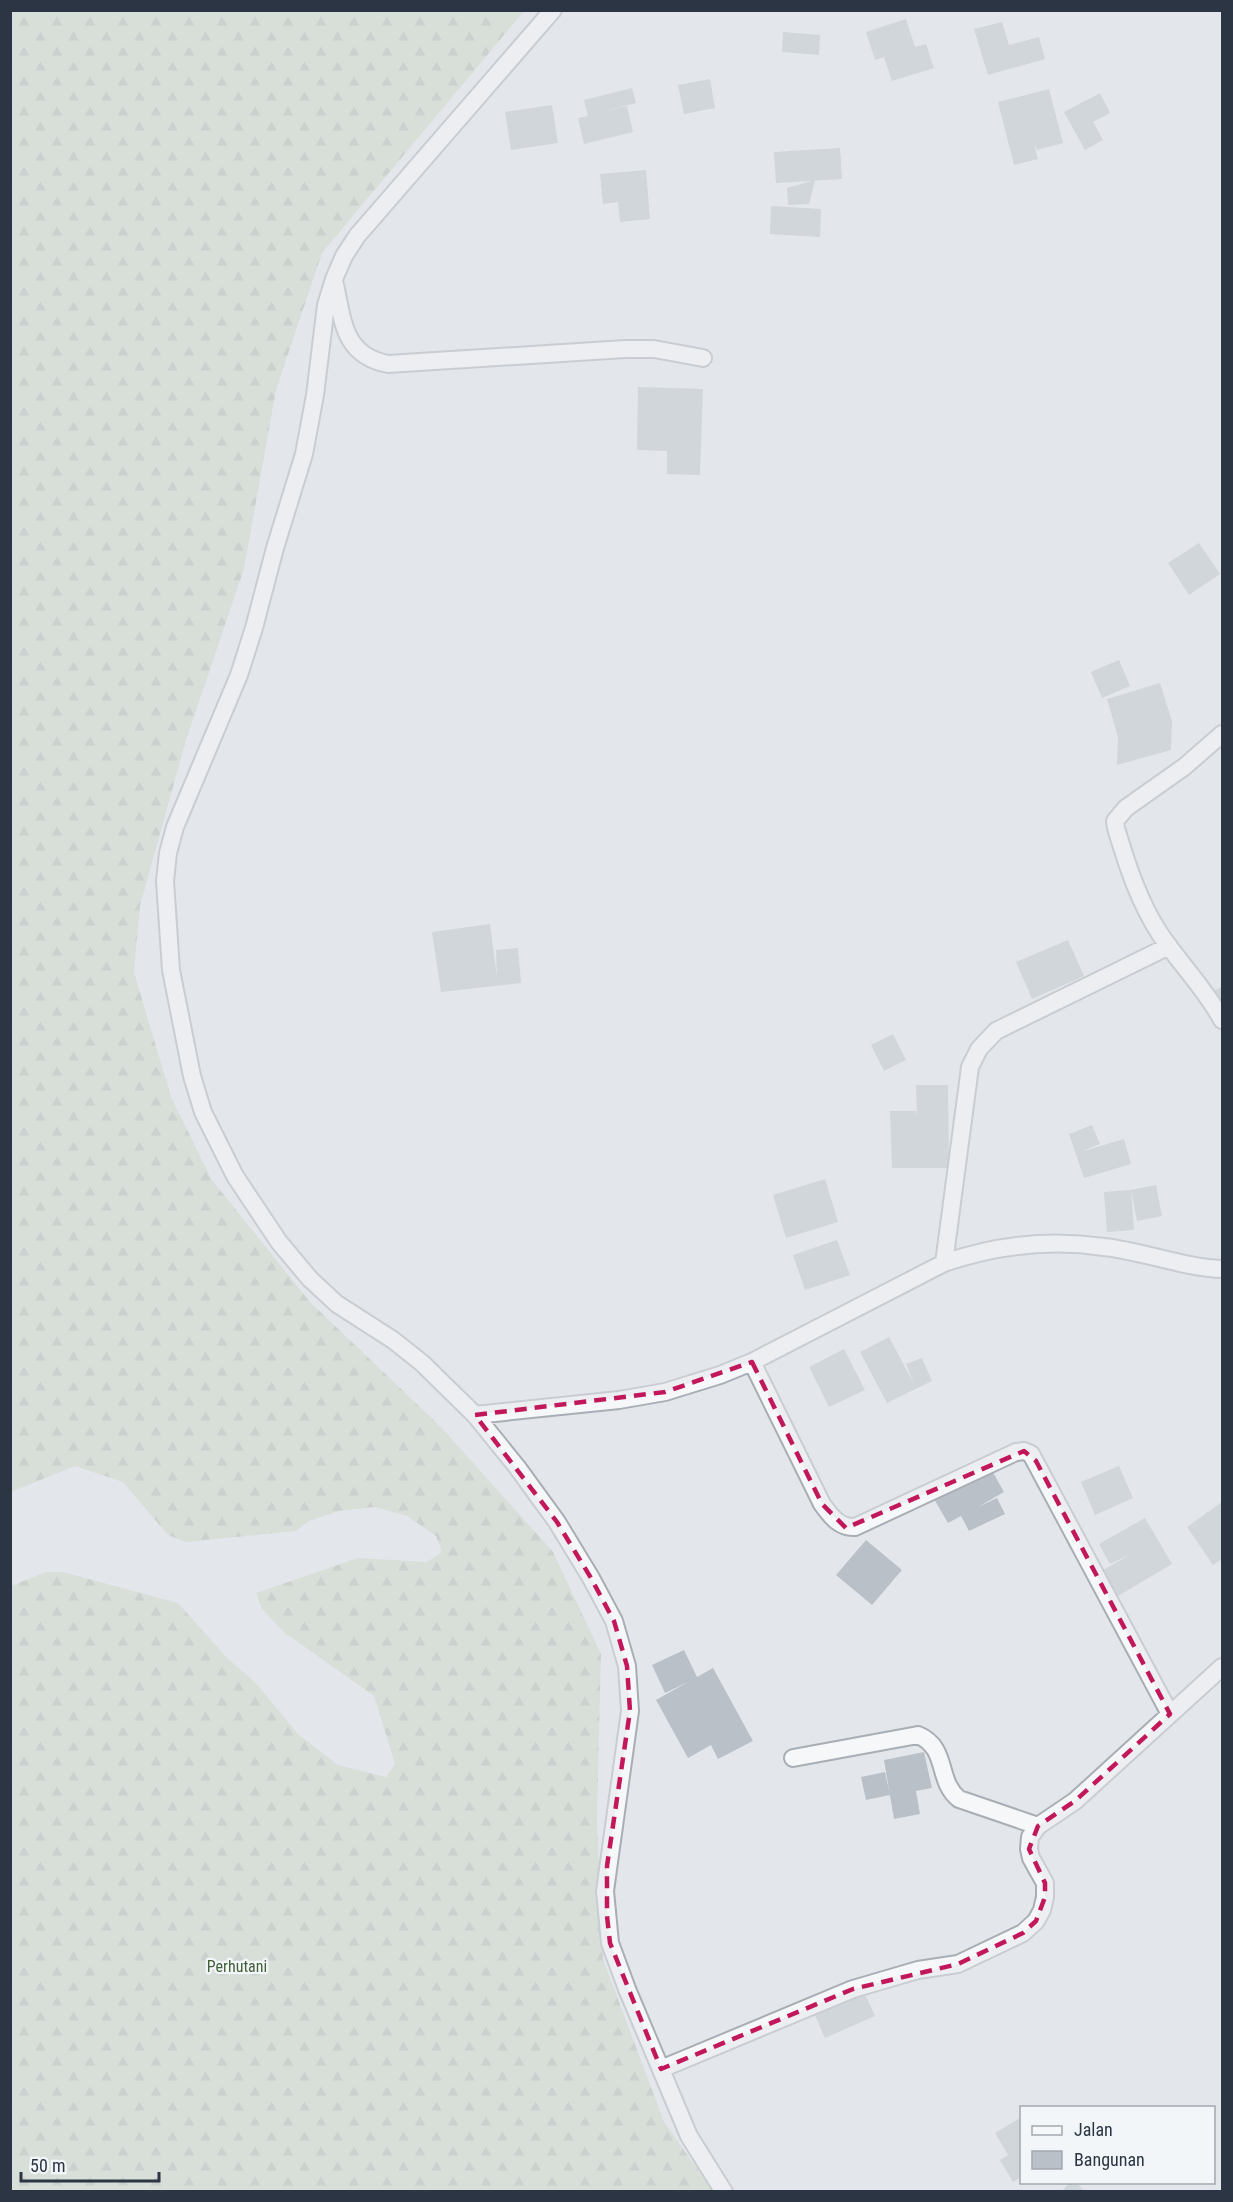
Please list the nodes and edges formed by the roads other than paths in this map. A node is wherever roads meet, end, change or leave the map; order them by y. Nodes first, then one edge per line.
1 (553, 10) edge
2 (333, 279) junction
3 (703, 358) dead end
4 (1222, 735) edge
5 (1169, 946) junction
6 (1222, 1020) edge
7 (944, 1263) junction
8 (1222, 1269) edge
9 (752, 1362) junction
10 (475, 1415) junction
11 (1222, 1667) edge
12 (1170, 1714) junction
13 (793, 1758) dead end
14 (1038, 1826) junction
15 (661, 2069) junction
16 (724, 2192) edge

1 - 2 street
2 - 3 street
2 - 10 street
4 - 5 street
5 - 6 street
5 - 7 street
7 - 8 street
7 - 9 street
9 - 10 street
9 - 12 street
10 - 15 street
11 - 12 street
12 - 14 street
13 - 14 street
14 - 15 street
15 - 16 street

